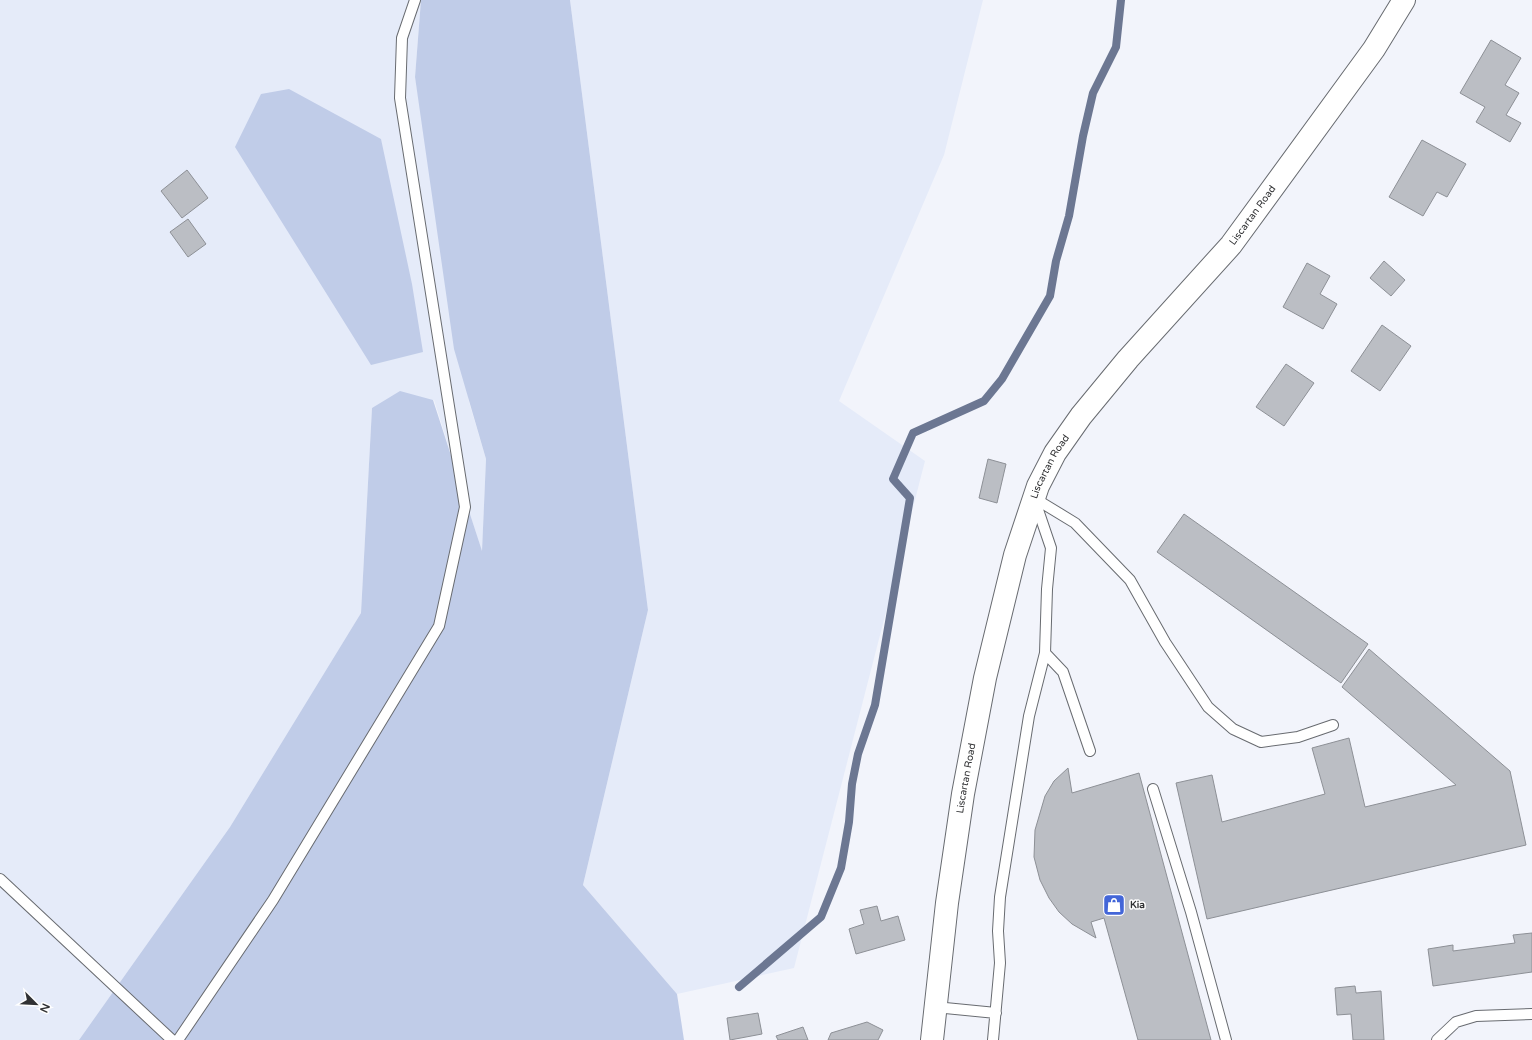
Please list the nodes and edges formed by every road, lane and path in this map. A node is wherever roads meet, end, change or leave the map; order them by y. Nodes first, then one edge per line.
1 (415, 0) edge
2 (1404, 0) edge
3 (1034, 498) junction
4 (1045, 653) junction
5 (1333, 725) dead end
6 (1090, 751) dead end
7 (1152, 789) dead end
8 (0, 879) edge
9 (935, 1007) junction
10 (996, 1013) junction
11 (1532, 1014) edge
12 (172, 1040) edge
13 (178, 1040) edge
14 (932, 1040) edge
15 (993, 1040) edge
16 (1226, 1040) edge
17 (1437, 1040) edge

1 - 13 lane
2 - 3 street, Liscartan Road
3 - 4 lane
3 - 5 lane
3 - 9 street, Liscartan Road
4 - 6 lane
4 - 10 lane
7 - 16 lane
8 - 12 lane
9 - 10 lane
9 - 14 street, Liscartan Road
10 - 15 lane
11 - 17 lane

